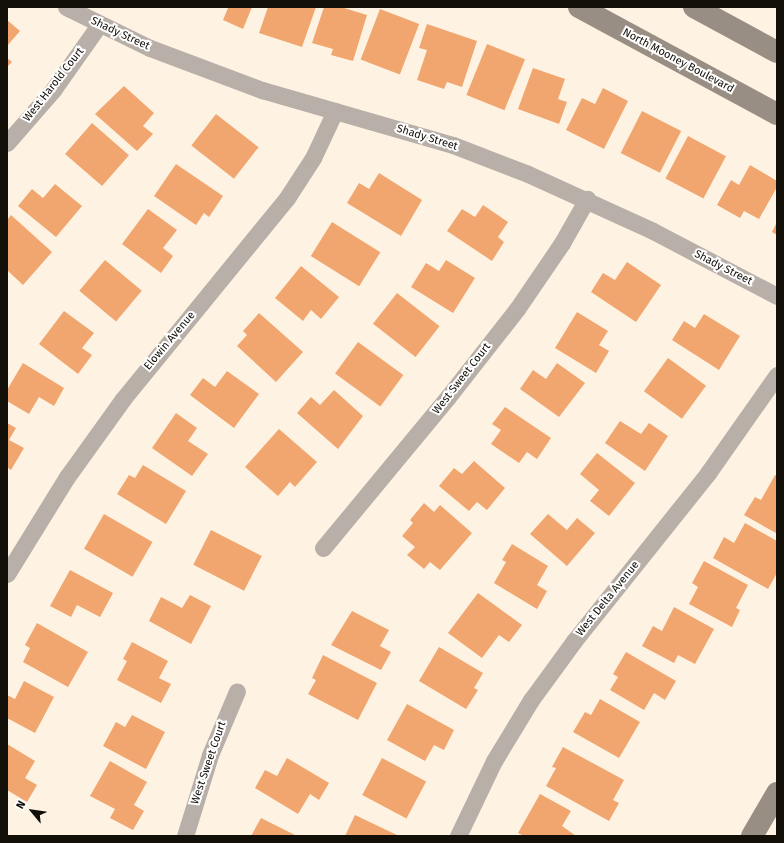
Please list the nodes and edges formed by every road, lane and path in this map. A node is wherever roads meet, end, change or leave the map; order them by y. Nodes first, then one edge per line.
1 (66, 7) edge
2 (579, 7) edge
3 (694, 7) edge
4 (99, 25) junction
5 (777, 52) edge
6 (335, 111) junction
7 (777, 114) edge
8 (7, 144) edge
9 (587, 199) junction
10 (777, 296) edge
11 (777, 375) edge
12 (323, 548) dead end
13 (7, 574) edge
14 (237, 691) dead end
15 (777, 793) edge
16 (186, 836) edge
17 (458, 836) edge
18 (752, 836) edge

1 - 4 street, Shady Street
2 - 7 street, North Mooney Boulevard
3 - 5 street
4 - 6 street, Shady Street
4 - 8 street, West Harold Court
6 - 9 street, Shady Street
6 - 13 street, Elowin Avenue
9 - 10 street, Shady Street
9 - 12 street, West Sweet Court
11 - 17 street, West Delta Avenue
14 - 16 street, West Sweet Court
15 - 18 street

